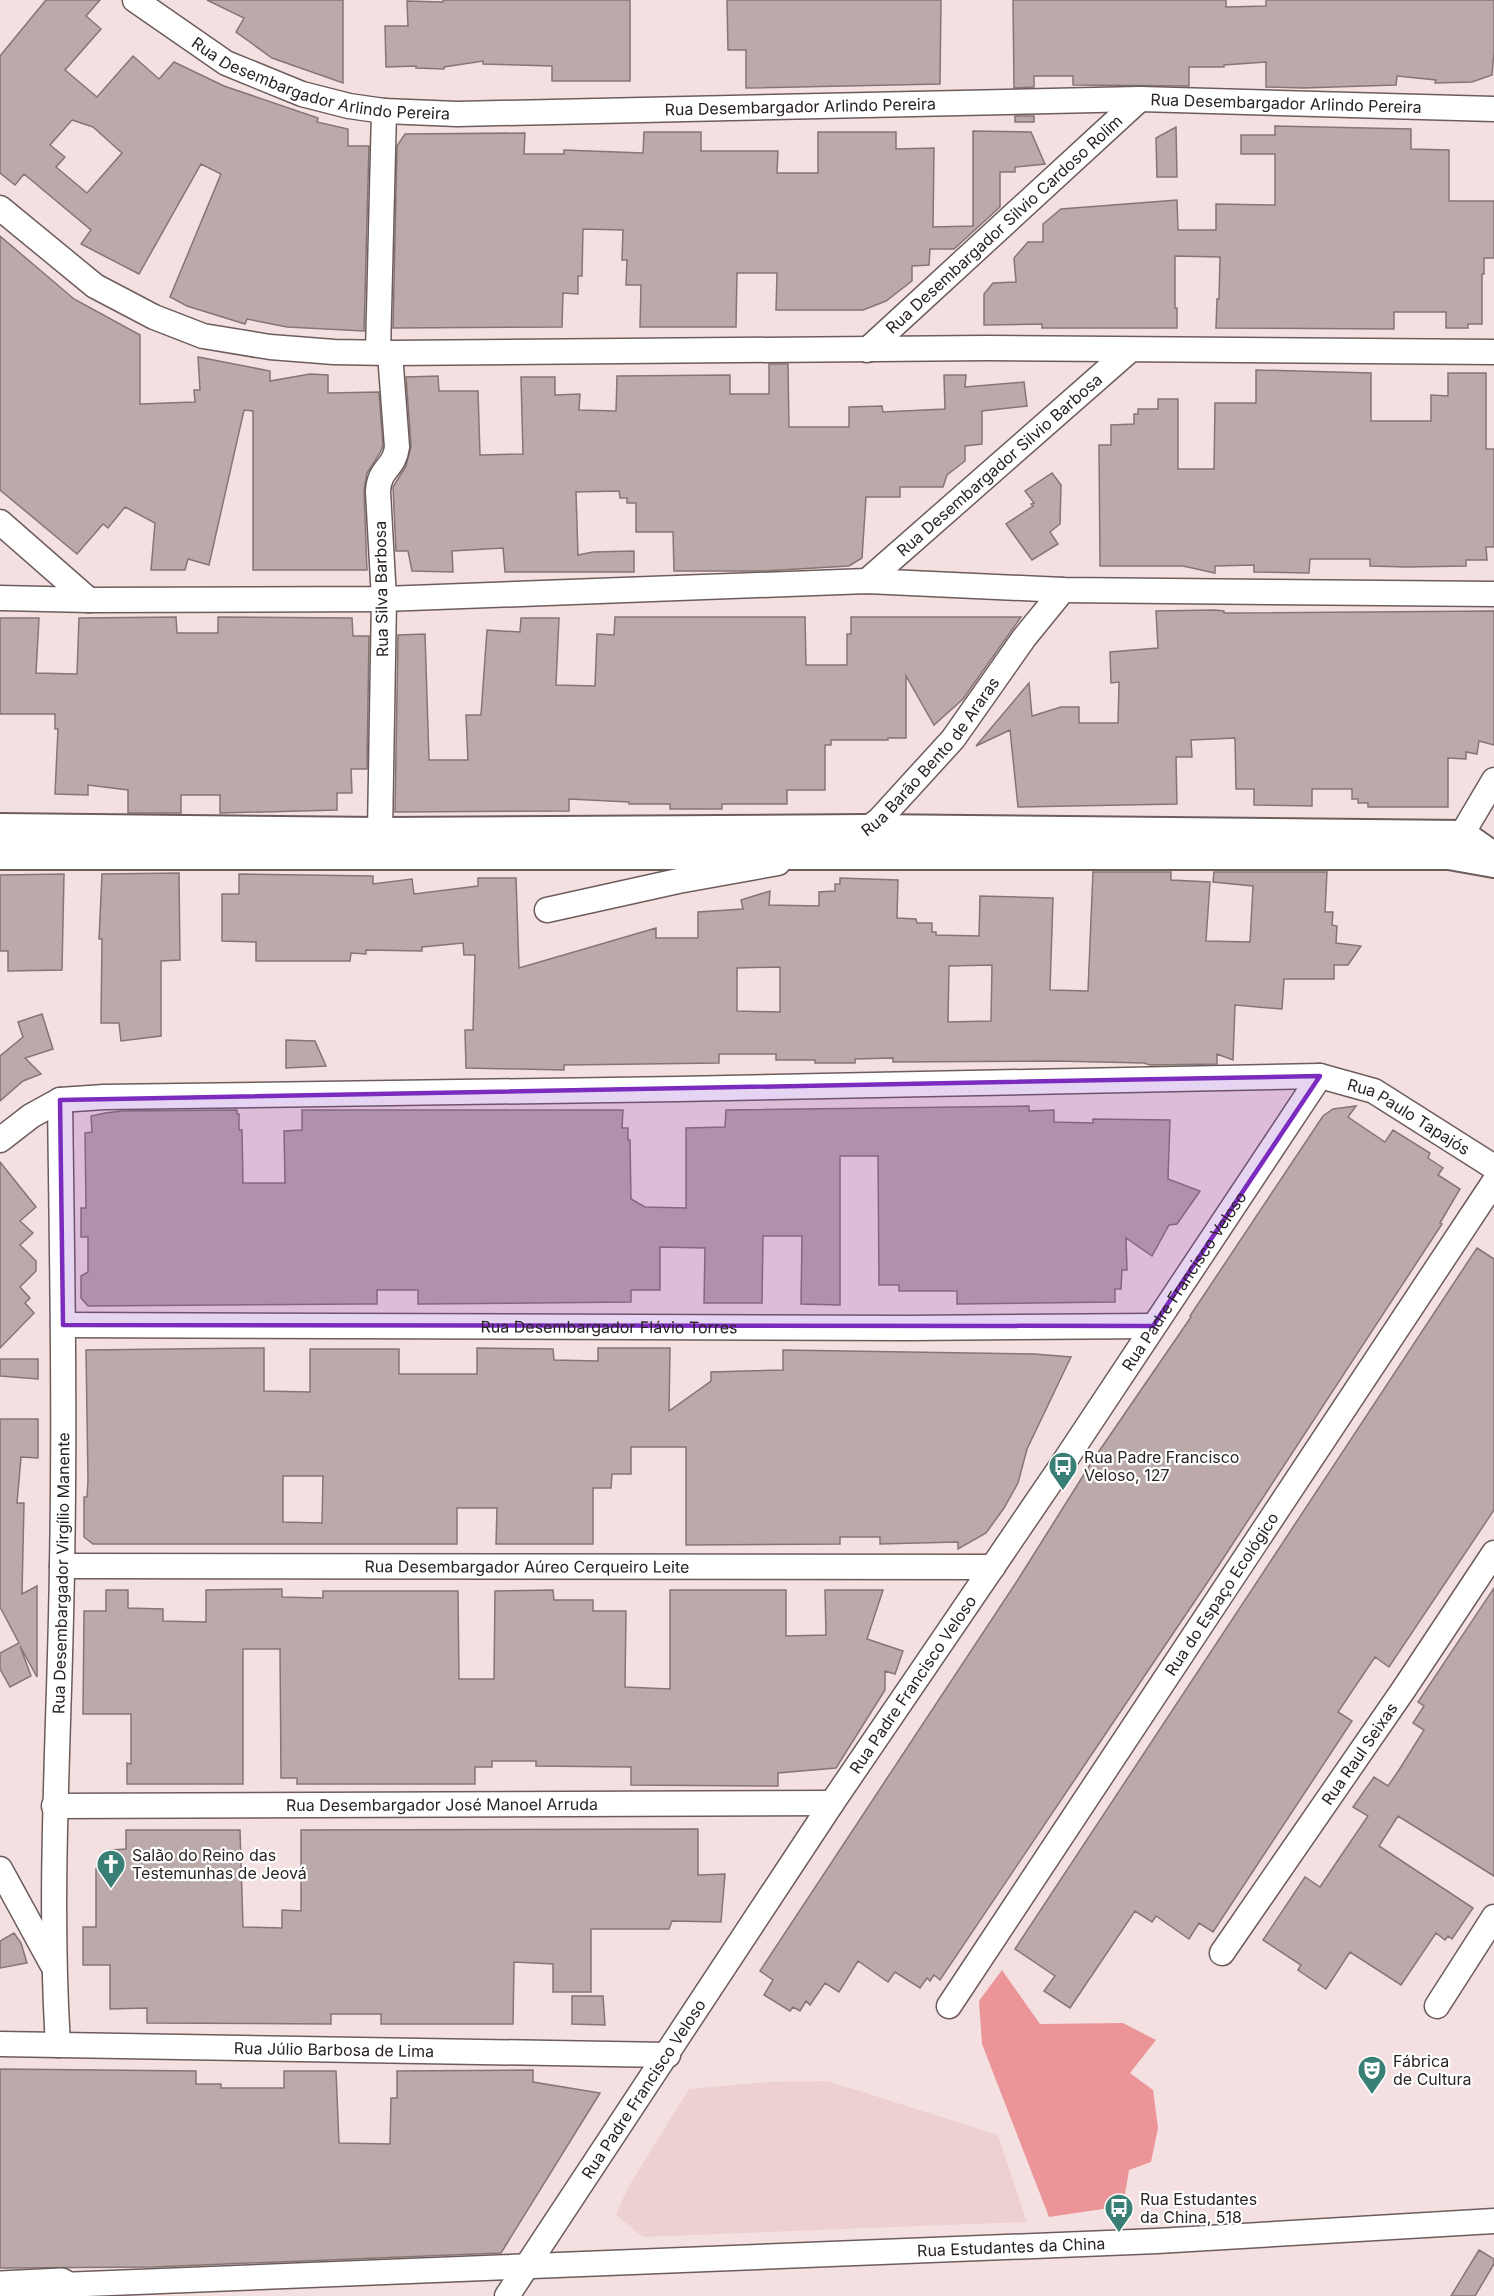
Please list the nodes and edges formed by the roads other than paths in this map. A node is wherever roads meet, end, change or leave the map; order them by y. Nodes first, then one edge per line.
1 (135, 0) edge
2 (1140, 99) junction
3 (1494, 109) edge
4 (384, 111) junction
5 (0, 208) edge
6 (867, 350) junction
7 (1131, 350) junction
8 (1494, 352) edge
9 (384, 353) junction
10 (0, 522) edge
11 (867, 581) junction
12 (1063, 590) junction
13 (1494, 594) edge
14 (0, 598) edge
15 (384, 599) junction
16 (88, 600) junction
17 (1494, 780) edge
18 (0, 828) edge
19 (868, 829) junction
20 (380, 832) junction
21 (1456, 845) junction
22 (832, 854) junction
23 (0, 855) edge
24 (1494, 857) edge
25 (1494, 862) edge
26 (547, 910) dead end
27 (1320, 1076) junction
28 (60, 1100) junction
29 (0, 1140) edge
30 (1494, 1167) edge
31 (1494, 1182) edge
32 (63, 1325) junction
33 (1154, 1326) junction
34 (1494, 1553) edge
35 (62, 1566) junction
36 (993, 1567) junction
37 (832, 1803) junction
38 (54, 1806) junction
39 (0, 1869) edge
40 (1494, 1917) edge
41 (1222, 1953) dead end
42 (53, 1965) junction
43 (949, 2006) dead end
44 (1437, 2006) dead end
45 (0, 2044) edge
46 (58, 2045) junction
47 (668, 2055) junction
48 (1494, 2221) edge
49 (528, 2267) junction
50 (0, 2288) edge
51 (61, 2291) edge
52 (507, 2296) edge

1 - 4 street, Rua Desembargador Arlindo Pereira
2 - 3 street, Rua Desembargador Arlindo Pereira
2 - 4 street, Rua Desembargador Arlindo Pereira
2 - 6 street, Rua Desembargador Silvio Cardoso Rolim
4 - 9 street, Rua Silva Barbosa
5 - 9 street
6 - 7 street
6 - 9 street
7 - 8 street
7 - 11 street, Rua Desembargador Silvio Barbosa
9 - 15 street, Rua Silva Barbosa
10 - 16 street
11 - 12 street
11 - 15 street
12 - 13 street
12 - 19 street, Rua Barão Bento de Araras
14 - 16 street
15 - 16 street
15 - 20 street, Rua Silva Barbosa
17 - 21 street
18 - 20 street
19 - 20 street
19 - 21 street
19 - 22 street, Rua Barão Bento de Araras
21 - 22 street
21 - 24 street
21 - 25 street
22 - 23 street
22 - 26 street, Rua Barão Bento de Araras
27 - 28 street, Rua Paulo Tapajós
27 - 30 street, Rua Paulo Tapajós
27 - 33 street, Rua Padre Francisco Veloso
28 - 29 street
28 - 32 street, Rua Desembargador Virgílio Manente
31 - 43 street, Rua do Espaço Ecológico
32 - 33 street, Rua Desembargador Flávio Torres
32 - 35 street, Rua Desembargador Virgílio Manente
33 - 36 street, Rua Padre Francisco Veloso
34 - 41 street, Rua Raul Seixas
35 - 36 street, Rua Desembargador Aúreo Cerqueiro Leite
35 - 38 street, Rua Desembargador Virgílio Manente
36 - 37 street, Rua Padre Francisco Veloso
37 - 38 street, Rua Desembargador José Manoel Arruda
37 - 47 street, Rua Padre Francisco Veloso
38 - 42 street, Rua Desembargador Virgílio Manente
39 - 42 street
40 - 44 street
42 - 46 street, Rua Desembargador Virgílio Manente
45 - 46 street, Rua Júlio Barbosa de Lima
46 - 47 street, Rua Júlio Barbosa de Lima
47 - 49 street, Rua Padre Francisco Veloso
48 - 49 street, Rua Estudantes da China
49 - 51 street, Rua Estudantes da China
49 - 52 street, Rua Padre Francisco Veloso
50 - 51 main road

